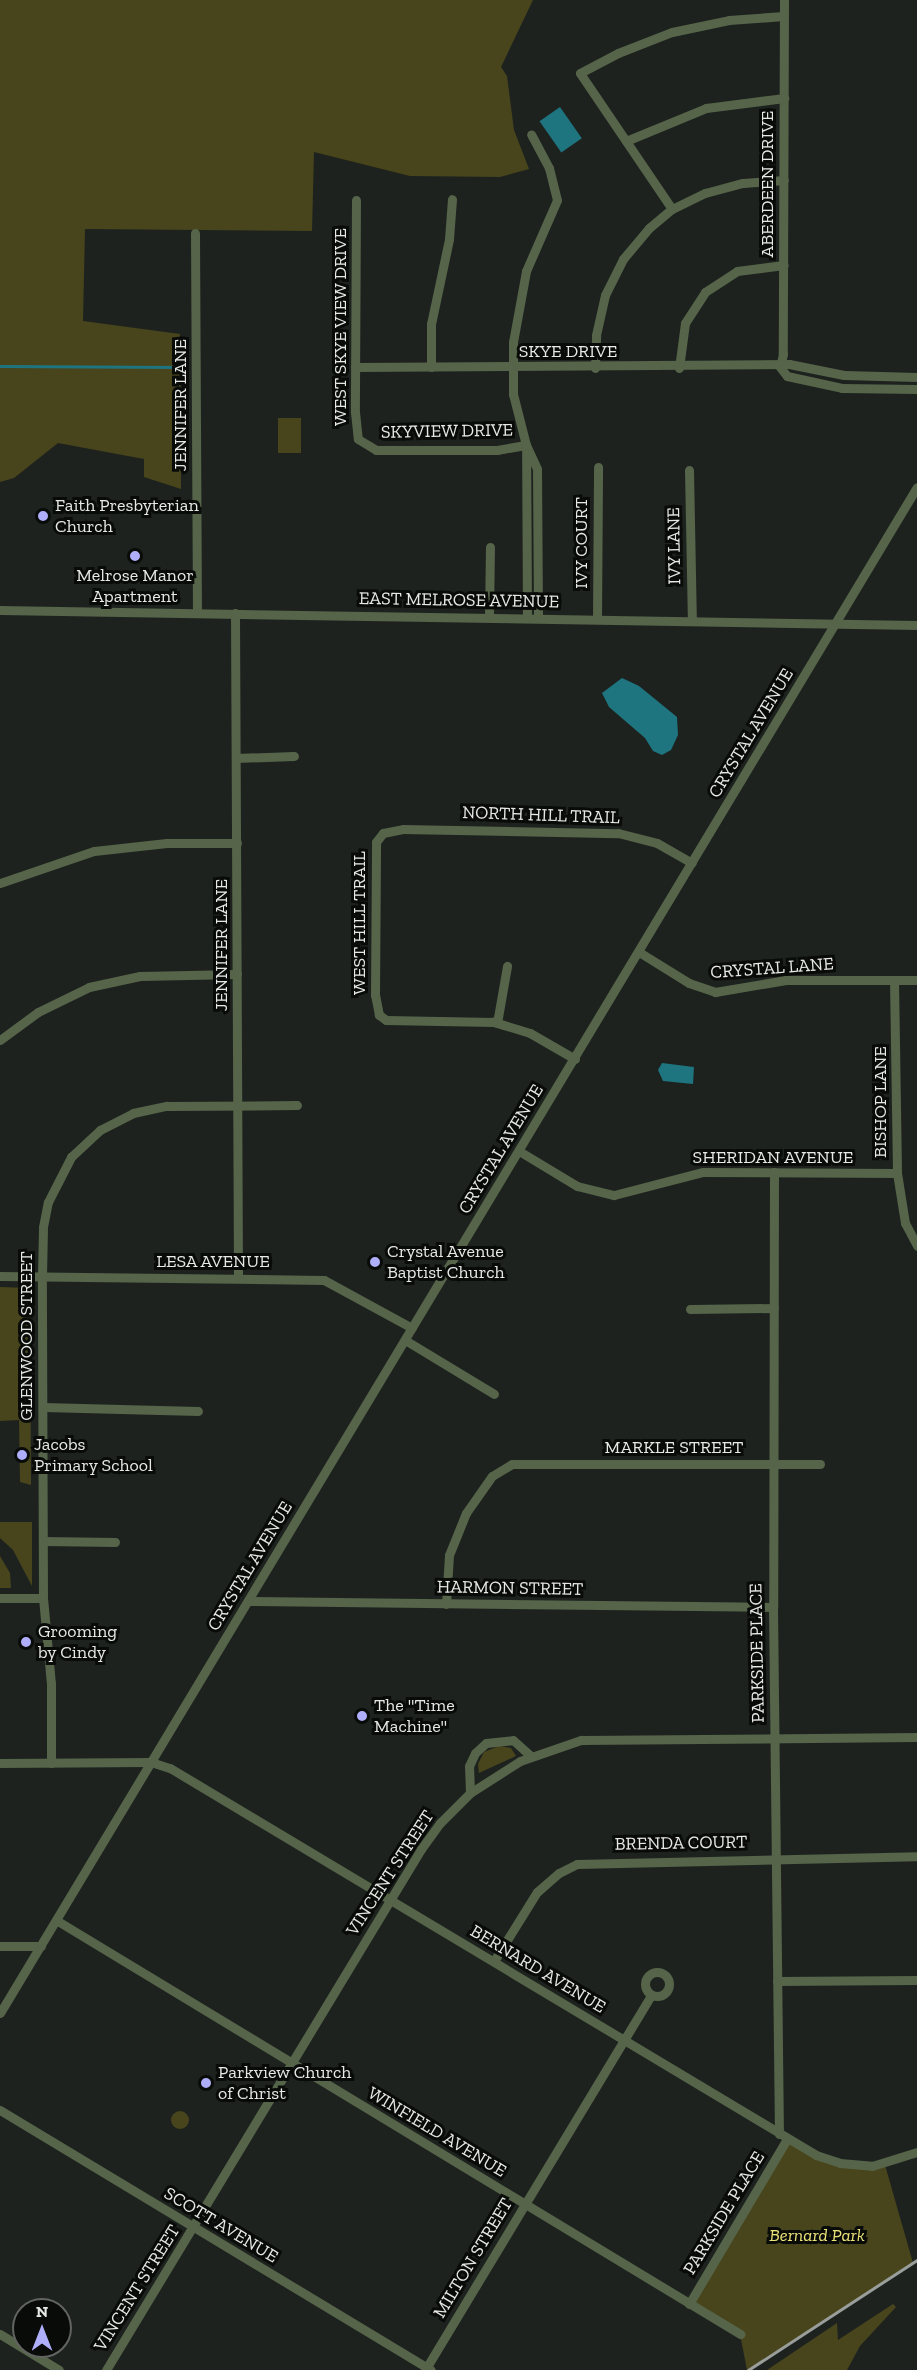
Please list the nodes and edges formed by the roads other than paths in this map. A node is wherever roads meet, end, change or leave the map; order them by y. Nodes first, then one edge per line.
1 (784, 0) edge
2 (784, 16) junction
3 (784, 98) junction
4 (531, 134) dead end
5 (626, 141) junction
6 (784, 180) junction
7 (452, 199) dead end
8 (356, 200) dead end
9 (672, 209) junction
10 (195, 233) dead end
11 (784, 265) junction
12 (355, 367) junction
13 (431, 367) junction
14 (512, 367) junction
15 (780, 367) junction
16 (595, 368) junction
17 (679, 368) junction
18 (873, 376) junction
19 (917, 377) edge
20 (866, 389) junction
21 (917, 389) edge
22 (526, 446) junction
23 (369, 449) joint
24 (598, 467) dead end
25 (688, 470) dead end
26 (917, 487) edge
27 (490, 547) dead end
28 (0, 610) edge
29 (197, 612) junction
30 (235, 613) junction
31 (489, 617) junction
32 (533, 617) junction
33 (597, 619) junction
34 (693, 621) junction
35 (834, 625) junction
36 (917, 626) edge
37 (294, 756) dead end
38 (236, 758) junction
39 (383, 833) joint
40 (237, 843) junction
41 (692, 863) junction
42 (0, 883) edge
43 (639, 952) junction
44 (507, 966) dead end
45 (237, 974) junction
46 (894, 980) junction
47 (917, 980) edge
48 (497, 1023) junction
49 (0, 1040) edge
50 (575, 1059) junction
51 (297, 1105) dead end
52 (238, 1106) junction
53 (519, 1151) junction
54 (774, 1172) junction
55 (897, 1173) junction
56 (917, 1245) edge
57 (0, 1276) edge
58 (42, 1276) junction
59 (238, 1278) junction
60 (774, 1308) junction
61 (690, 1309) dead end
62 (412, 1328) junction
63 (405, 1340) junction
64 (494, 1394) dead end
65 (43, 1407) junction
66 (198, 1411) dead end
67 (774, 1464) junction
68 (820, 1464) dead end
69 (43, 1541) junction
70 (115, 1542) dead end
71 (0, 1598) edge
72 (43, 1598) junction
73 (248, 1601) junction
74 (446, 1604) junction
75 (773, 1607) junction
76 (917, 1737) edge
77 (774, 1738) junction
78 (531, 1756) junction
79 (151, 1762) junction
80 (0, 1763) edge
81 (51, 1763) junction
82 (470, 1792) junction
83 (917, 1857) edge
84 (775, 1859) junction
85 (389, 1899) junction
86 (56, 1920) junction
87 (0, 1946) edge
88 (40, 1946) junction
89 (494, 1961) junction
90 (917, 1980) edge
91 (777, 1981) junction
92 (651, 1995) dead end
93 (0, 2013) edge
94 (624, 2040) junction
95 (292, 2064) junction
96 (0, 2110) edge
97 (783, 2137) junction
98 (917, 2152) edge
99 (525, 2204) junction
100 (193, 2229) junction
101 (689, 2304) junction
102 (0, 2334) edge
103 (740, 2334) dead end
104 (427, 2369) edge
105 (59, 2370) edge
106 (106, 2370) edge

1 - 2 street, ABERDEEN DRIVE
2 - 3 street, ABERDEEN DRIVE
2 - 5 street
3 - 5 street
3 - 6 street, ABERDEEN DRIVE
4 - 14 street
5 - 9 street
6 - 9 street
6 - 11 street, ABERDEEN DRIVE
7 - 13 street
8 - 12 street, WEST SKYE VIEW DRIVE
9 - 16 street
10 - 29 street, JENNIFER LANE
11 - 15 street, ABERDEEN DRIVE
11 - 17 street
12 - 13 street, SKYE DRIVE
12 - 23 street, WEST SKYE VIEW DRIVE
13 - 14 street, SKYE DRIVE
14 - 16 street, SKYE DRIVE
14 - 22 street
15 - 17 street, SKYE DRIVE
15 - 18 street, SKYE DRIVE
15 - 20 street, SKYE DRIVE
16 - 17 street, SKYE DRIVE
18 - 19 street, SKYE DRIVE
18 - 20 street
20 - 21 street, SKYE DRIVE
22 - 23 street, SKYVIEW DRIVE
22 - 32 street
24 - 33 street, IVY COURT
25 - 34 street, IVY LANE
26 - 35 street, CRYSTAL AVENUE
27 - 31 street
28 - 29 street, EAST MELROSE AVENUE
29 - 30 street, EAST MELROSE AVENUE
30 - 31 street, EAST MELROSE AVENUE
30 - 38 street, JENNIFER LANE
31 - 32 street, EAST MELROSE AVENUE
32 - 33 street, EAST MELROSE AVENUE
33 - 34 street, EAST MELROSE AVENUE
34 - 35 street, EAST MELROSE AVENUE
35 - 36 street, EAST MELROSE AVENUE
35 - 41 street, CRYSTAL AVENUE
37 - 38 street
38 - 40 street, JENNIFER LANE
39 - 41 street, NORTH HILL TRAIL
39 - 48 street, WEST HILL TRAIL
40 - 42 street
40 - 45 street, JENNIFER LANE
41 - 43 street, CRYSTAL AVENUE
43 - 46 street, CRYSTAL LANE
43 - 50 street, CRYSTAL AVENUE
44 - 48 street
45 - 49 street
45 - 52 street, JENNIFER LANE
46 - 47 street, CRYSTAL LANE
46 - 55 street, BISHOP LANE
48 - 50 street
50 - 53 street, CRYSTAL AVENUE
51 - 52 street, GLENWOOD STREET
52 - 58 street, GLENWOOD STREET
52 - 59 street, JENNIFER LANE
53 - 54 street, SHERIDAN AVENUE
53 - 62 street, CRYSTAL AVENUE
54 - 55 street, SHERIDAN AVENUE
54 - 60 street, PARKSIDE PLACE
55 - 56 street, BISHOP LANE
57 - 58 street, LESA AVENUE
58 - 59 street, LESA AVENUE
58 - 65 street, GLENWOOD STREET
59 - 62 street, LESA AVENUE
60 - 61 street
60 - 67 street, PARKSIDE PLACE
62 - 63 street, CRYSTAL AVENUE
63 - 64 street
63 - 73 street, CRYSTAL AVENUE
65 - 66 street
65 - 69 street, GLENWOOD STREET
67 - 68 street, MARKLE STREET
67 - 74 street, MARKLE STREET
67 - 75 street, PARKSIDE PLACE
69 - 70 street
69 - 72 street, GLENWOOD STREET
71 - 72 street
72 - 81 street, GLENWOOD STREET
73 - 74 street, HARMON STREET
73 - 79 street, CRYSTAL AVENUE
74 - 75 street, HARMON STREET
75 - 77 street, PARKSIDE PLACE
76 - 77 street, VINCENT STREET
77 - 78 street, VINCENT STREET
77 - 84 street, PARKSIDE PLACE
78 - 82 street, VINCENT STREET
78 - 82 street
79 - 81 street
79 - 85 street, BERNARD AVENUE
79 - 86 street, CRYSTAL AVENUE
80 - 81 street
82 - 85 street, VINCENT STREET
83 - 84 street, BRENDA COURT
84 - 89 street, BRENDA COURT
84 - 91 street, PARKSIDE PLACE
85 - 89 street, BERNARD AVENUE
85 - 95 street, VINCENT STREET
86 - 88 street, CRYSTAL AVENUE
86 - 95 street, WINFIELD AVENUE
87 - 88 street
88 - 93 street, CRYSTAL AVENUE
89 - 94 street, BERNARD AVENUE
90 - 91 street
91 - 97 street, PARKSIDE PLACE
92 - 94 street, MILTON STREET
94 - 97 street, BERNARD AVENUE
94 - 99 street, MILTON STREET
95 - 99 street, WINFIELD AVENUE
95 - 100 street, VINCENT STREET
96 - 100 street, SCOTT AVENUE
97 - 98 street, BERNARD AVENUE
97 - 101 street, PARKSIDE PLACE
99 - 101 street, WINFIELD AVENUE
99 - 104 street, MILTON STREET
100 - 104 street, SCOTT AVENUE
100 - 106 street, VINCENT STREET
101 - 103 street, WINFIELD AVENUE
102 - 105 street

